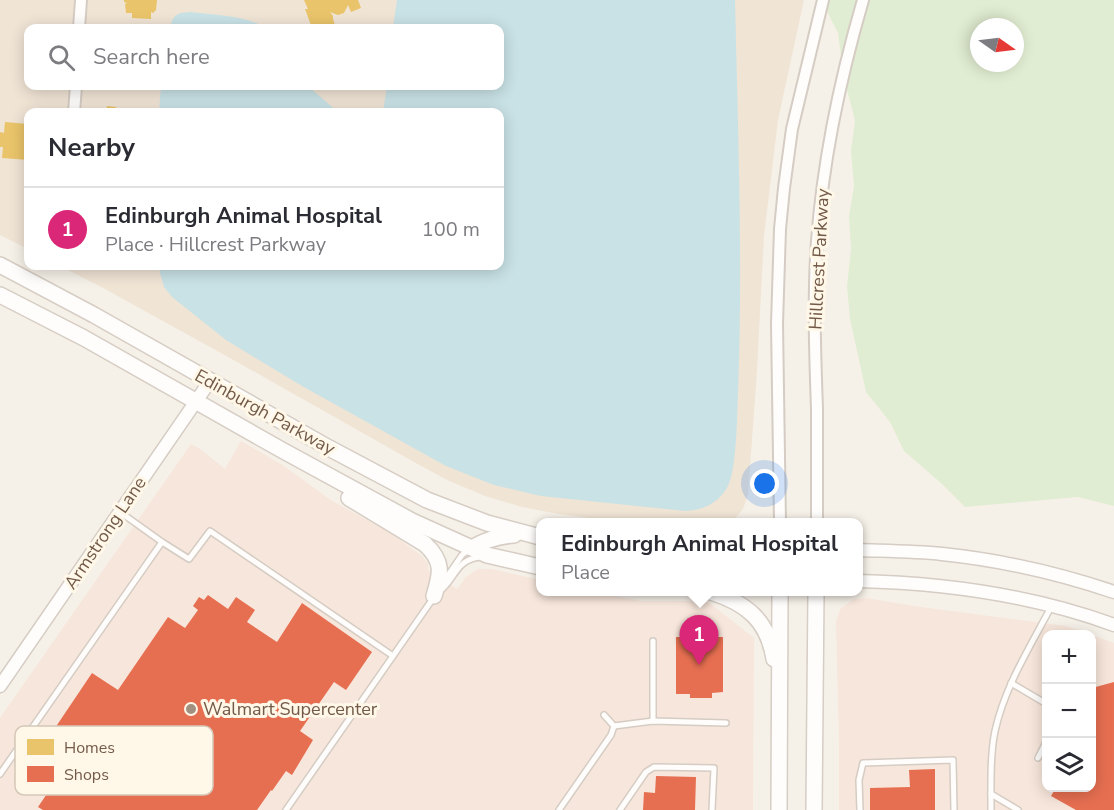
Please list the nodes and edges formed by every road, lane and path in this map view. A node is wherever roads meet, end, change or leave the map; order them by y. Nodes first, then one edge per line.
1 (81, 0) edge
2 (823, 0) edge
3 (863, 0) edge
4 (79, 24) edge
5 (76, 90) edge
6 (74, 108) edge
7 (0, 265) edge
8 (0, 295) edge
9 (210, 381) junction
10 (196, 401) junction
11 (304, 462) junction
12 (119, 512) junction
13 (780, 518) edge
14 (817, 518) edge
15 (523, 534) junction
16 (536, 536) edge
17 (162, 542) junction
18 (472, 548) junction
19 (863, 550) edge
20 (488, 555) junction
21 (536, 566) edge
22 (863, 581) edge
23 (1114, 592) edge
24 (434, 596) junction
25 (725, 596) edge
26 (780, 596) edge
27 (816, 596) edge
28 (1051, 606) junction
29 (1114, 625) edge
30 (653, 641) dead end
31 (393, 656) junction
32 (1011, 683) junction
33 (0, 686) edge
34 (780, 699) junction
35 (1042, 701) edge
36 (604, 715) dead end
37 (652, 721) junction
38 (726, 723) dead end
39 (34, 726) edge
40 (614, 726) junction
41 (1042, 751) edge
42 (15, 753) edge
43 (1038, 758) dead end
44 (0, 774) edge
45 (991, 794) junction
46 (286, 810) edge
47 (559, 810) edge
48 (620, 810) edge
49 (712, 810) edge
50 (779, 810) edge
51 (814, 810) edge
52 (860, 810) edge
53 (954, 810) edge
54 (991, 810) edge
55 (1018, 810) edge

1 - 4 street
2 - 13 street
3 - 14 street, Hillcrest Parkway
5 - 6 street
7 - 9 main road, Edinburgh Parkway
8 - 10 main road, Edinburgh Parkway
9 - 10 street, Armstrong Lane
9 - 15 main road, Edinburgh Parkway
10 - 11 main road, Edinburgh Parkway
10 - 12 street, Armstrong Lane
11 - 18 main road, Edinburgh Parkway
11 - 24 main road
12 - 17 lane
12 - 33 street, Armstrong Lane
15 - 16 main road, Edinburgh Parkway
15 - 18 main road
17 - 31 lane
17 - 39 lane
18 - 20 main road, Edinburgh Parkway
18 - 24 lane
19 - 23 street
20 - 21 main road, Edinburgh Parkway
20 - 24 lane
22 - 28 street
24 - 31 lane
25 - 34 main road
26 - 34 main road
27 - 51 main road
28 - 29 street
28 - 32 lane
30 - 37 lane
31 - 46 lane
32 - 35 lane
32 - 45 lane
34 - 50 main road
36 - 40 lane
37 - 38 lane
37 - 40 lane
40 - 47 lane
41 - 43 lane
42 - 44 lane
45 - 54 lane
45 - 55 lane
48 - 49 lane
52 - 53 lane

